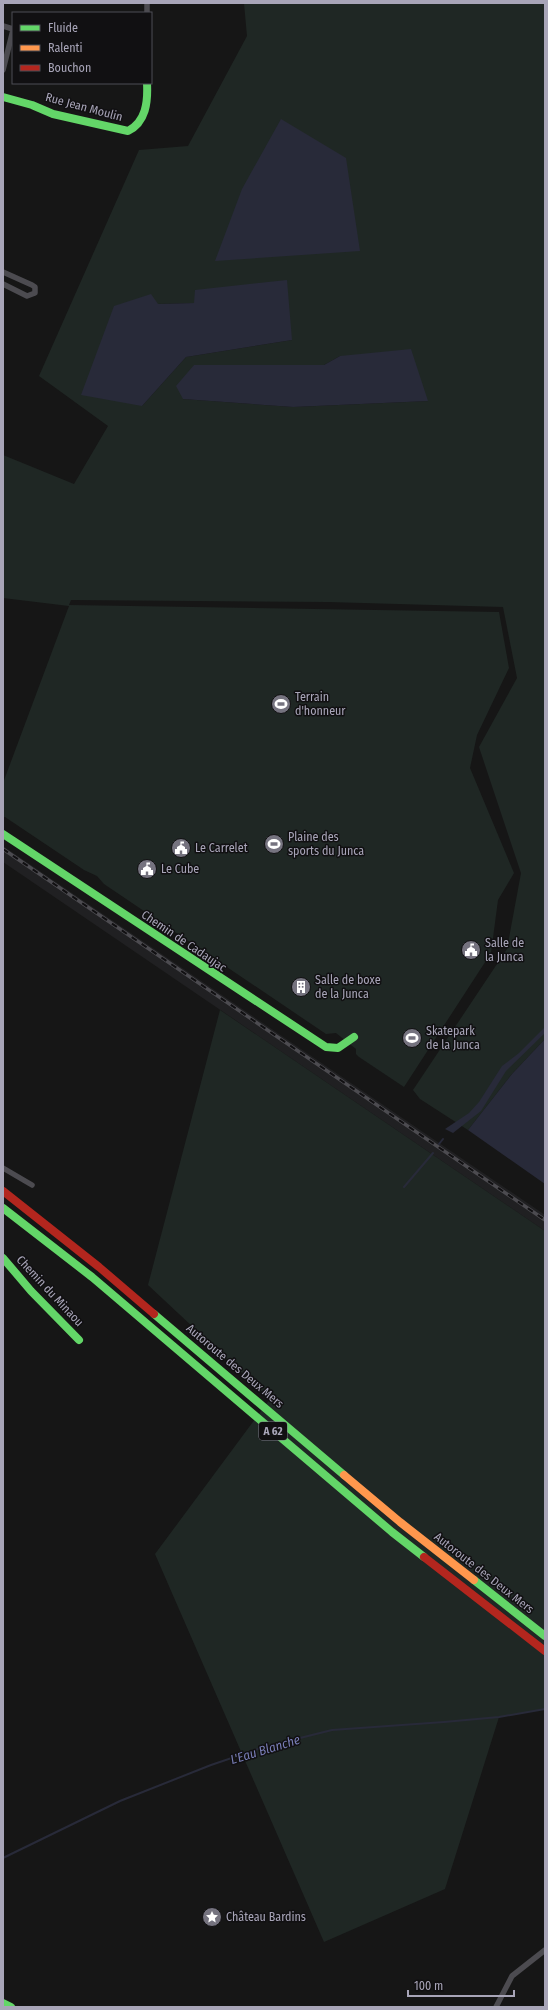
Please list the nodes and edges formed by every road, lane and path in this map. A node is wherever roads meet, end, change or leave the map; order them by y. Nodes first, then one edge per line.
1 (12, 33) edge
2 (3, 70) edge
3 (147, 84) edge
4 (3, 97) edge
5 (3, 272) edge
6 (3, 284) edge
7 (3, 834) edge
8 (354, 1037) dead end
9 (3, 1168) edge
10 (32, 1185) dead end
11 (3, 1191) edge
12 (3, 1208) edge
13 (3, 1258) edge
14 (79, 1340) dead end
15 (545, 1636) edge
16 (545, 1651) edge
17 (545, 1950) edge
18 (3, 2003) edge
19 (11, 2007) edge
20 (496, 2007) edge

1 - 2 street
3 - 4 main road, Rue Jean Moulin
5 - 6 street
7 - 8 main road, Chemin de Cadaujac
9 - 10 street
11 - 15 main road, Autoroute des Deux Mers / A 62
12 - 16 main road, Autoroute des Deux Mers / A 62
13 - 14 main road, Chemin du Minaou
17 - 20 street
18 - 19 main road

